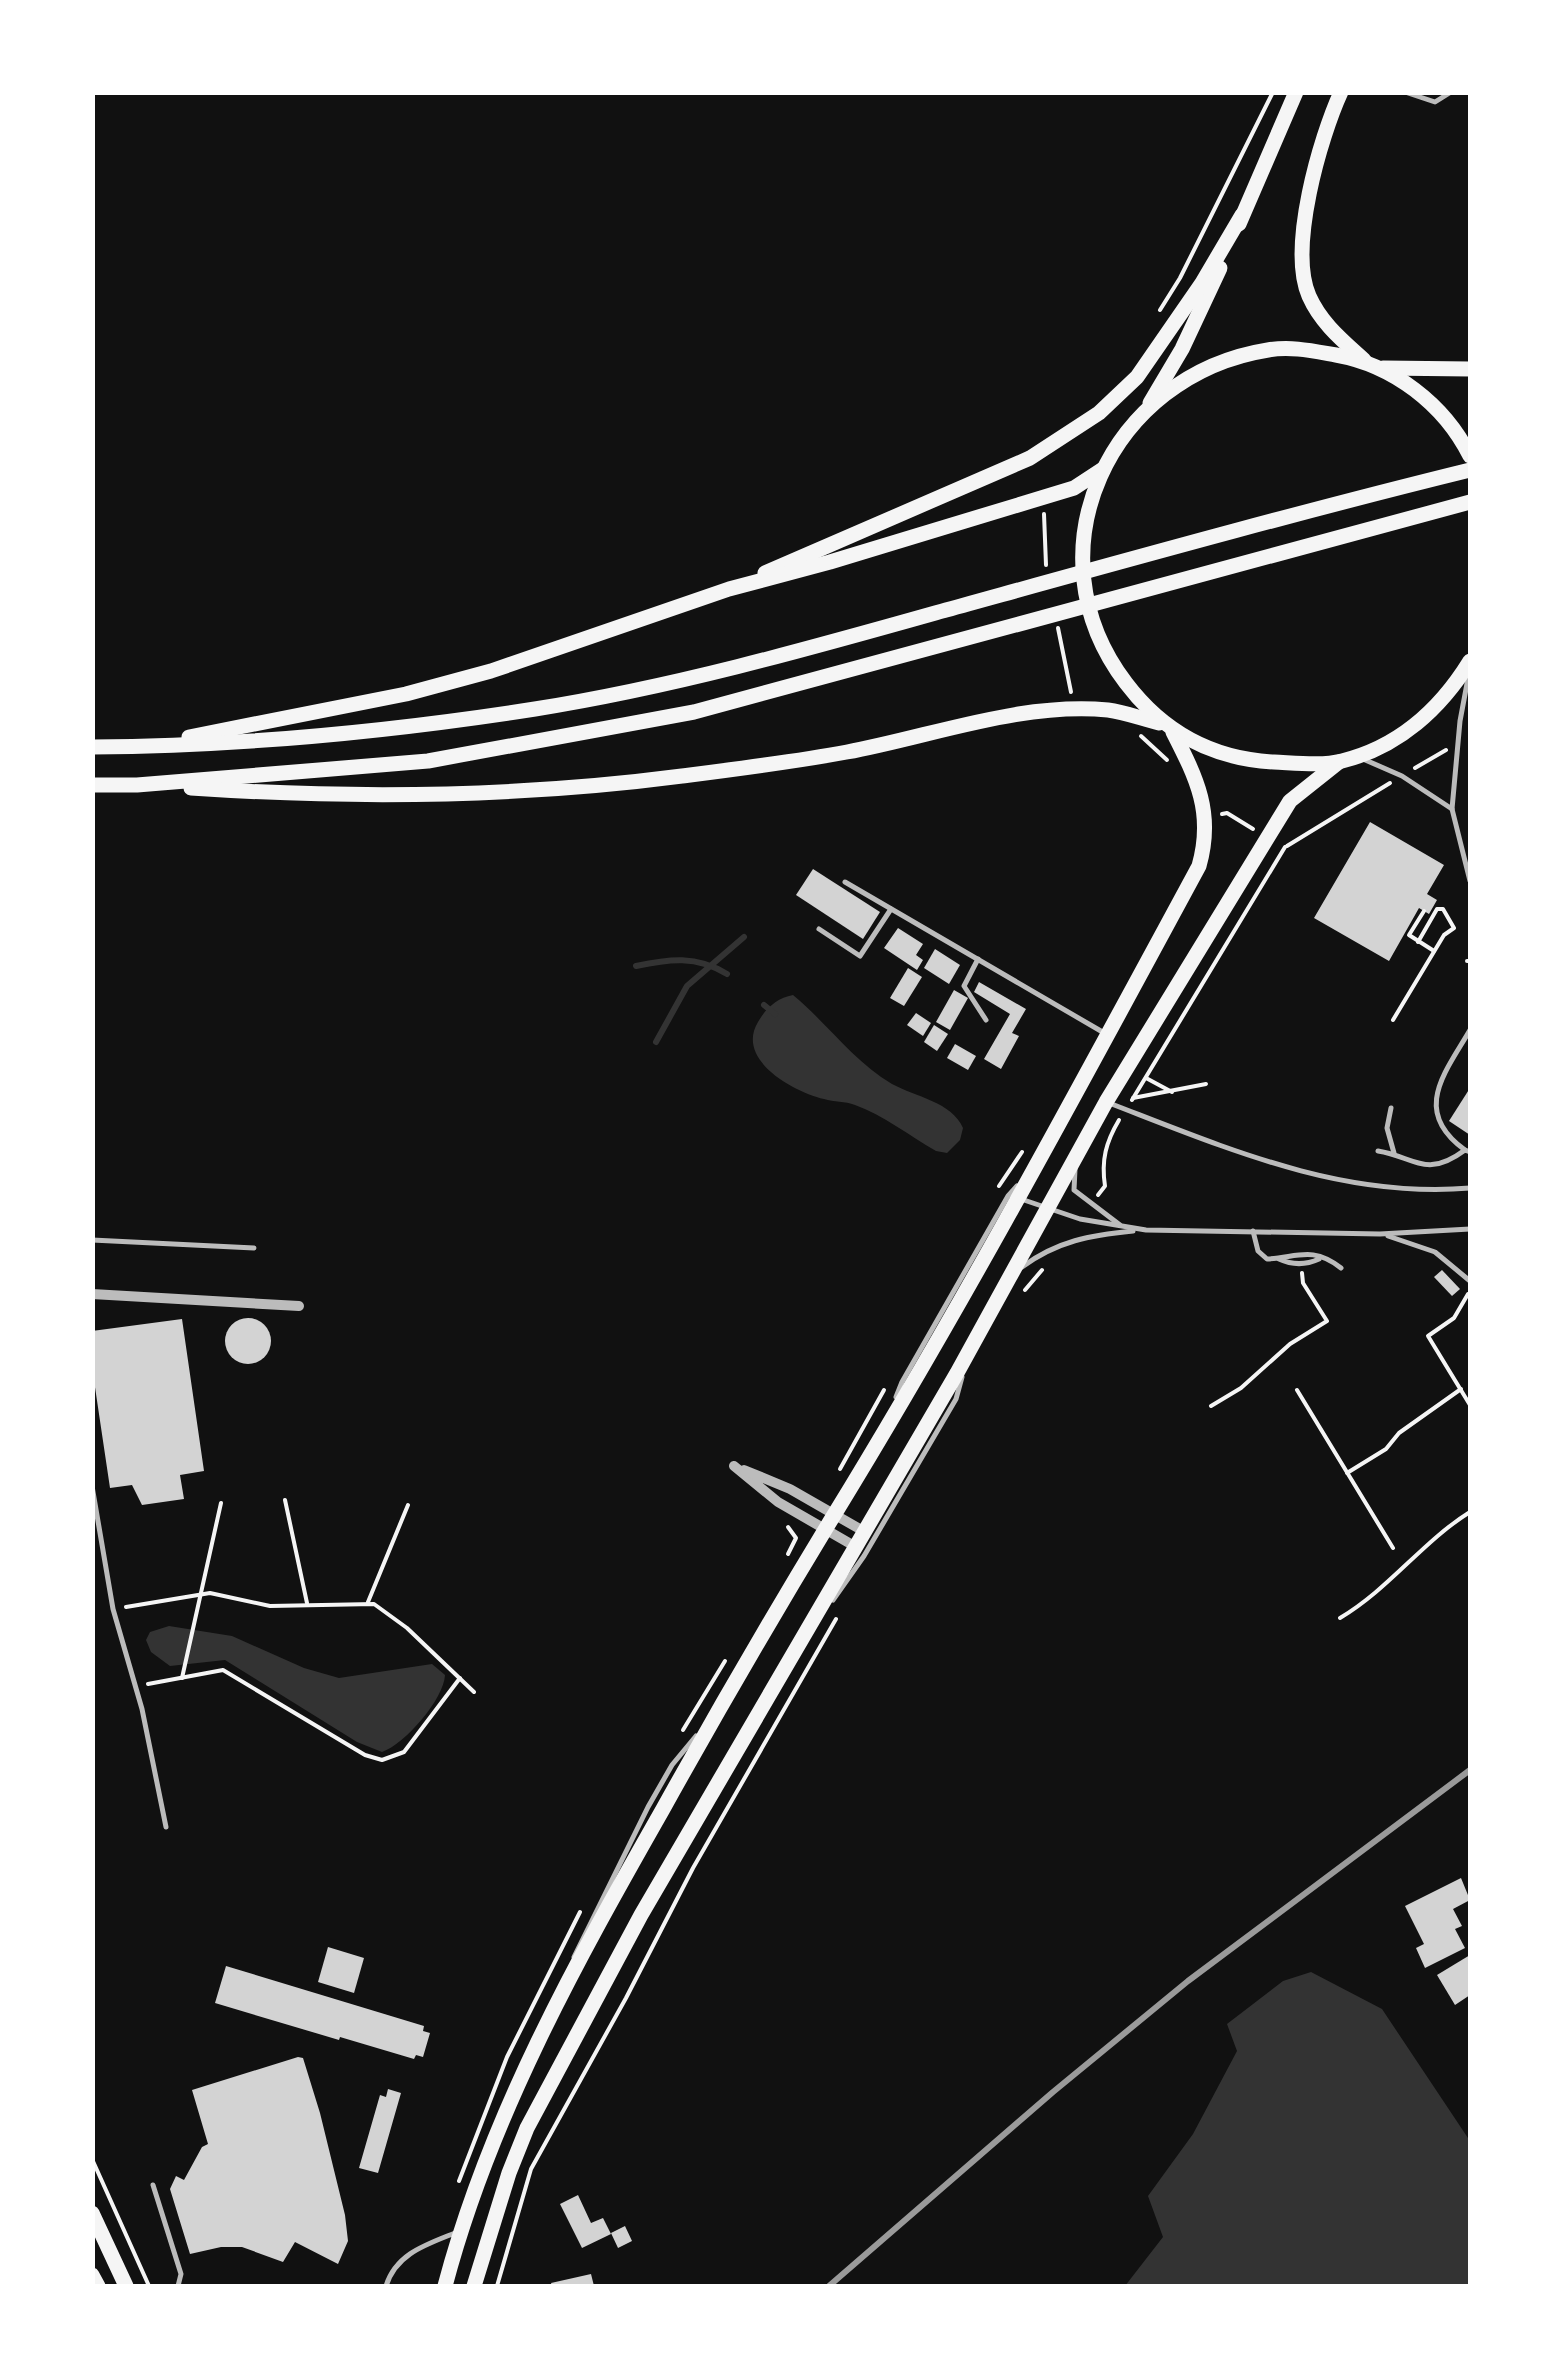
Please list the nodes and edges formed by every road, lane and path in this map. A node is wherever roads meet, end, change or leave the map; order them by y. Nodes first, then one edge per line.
1 (1273, 92) edge
2 (1296, 92) edge
3 (1341, 92) edge
4 (1405, 92) edge
5 (1452, 92) edge
6 (1242, 215) junction
7 (1160, 310) dead end
8 (1364, 360) junction
9 (1382, 368) junction
10 (1470, 368) edge
11 (1145, 410) junction
12 (1470, 456) edge
13 (1103, 469) junction
14 (1470, 470) edge
15 (1470, 502) edge
16 (730, 590) junction
17 (1470, 663) edge
18 (1168, 728) junction
19 (1126, 730) dead end
20 (1459, 741) junction
21 (141, 746) junction
22 (92, 747) edge
23 (1356, 756) junction
24 (1339, 762) junction
25 (1174, 766) dead end
26 (1402, 776) junction
27 (137, 784) junction
28 (92, 785) edge
29 (1452, 808) junction
30 (1206, 816) junction
31 (1268, 838) junction
32 (1470, 879) edge
33 (845, 882) dead end
34 (891, 908) junction
35 (1424, 911) dead end
36 (819, 930) dead end
37 (1418, 942) junction
38 (1434, 951) junction
39 (978, 959) junction
40 (986, 1020) dead end
41 (1393, 1020) dead end
42 (1470, 1030) edge
43 (1108, 1035) junction
44 (1146, 1077) junction
45 (1206, 1084) dead end
46 (1172, 1092) junction
47 (1133, 1098) junction
48 (1106, 1102) junction
49 (1390, 1108) dead end
50 (1126, 1110) junction
51 (1028, 1146) dead end
52 (1378, 1151) dead end
53 (1468, 1151) edge
54 (1394, 1153) junction
55 (1044, 1154) junction
56 (1076, 1156) junction
57 (1105, 1186) dead end
58 (1470, 1188) edge
59 (996, 1193) dead end
60 (1018, 1198) junction
61 (1047, 1209) junction
62 (1120, 1226) junction
63 (1470, 1228) edge
64 (1146, 1230) junction
65 (1252, 1230) junction
66 (1380, 1234) junction
67 (92, 1240) edge
68 (254, 1248) dead end
69 (1279, 1259) junction
70 (1319, 1259) junction
71 (1047, 1264) dead end
72 (1301, 1264) junction
73 (1340, 1268) dead end
74 (1012, 1274) junction
75 (1470, 1280) edge
76 (1470, 1291) edge
77 (1023, 1292) dead end
78 (92, 1294) edge
79 (298, 1306) dead end
80 (970, 1350) junction
81 (886, 1387) dead end
82 (1461, 1389) junction
83 (1297, 1390) dead end
84 (1470, 1405) edge
85 (1211, 1406) dead end
86 (887, 1424) junction
87 (1347, 1473) junction
88 (834, 1481) dead end
89 (92, 1486) edge
90 (285, 1500) dead end
91 (221, 1503) dead end
92 (408, 1505) dead end
93 (1470, 1512) edge
94 (834, 1514) junction
95 (825, 1529) junction
96 (865, 1532) junction
97 (856, 1547) junction
98 (1393, 1548) dead end
99 (203, 1594) junction
100 (368, 1602) junction
101 (307, 1604) junction
102 (114, 1609) junction
103 (1340, 1618) dead end
104 (836, 1620) dead end
105 (788, 1664) junction
106 (182, 1678) junction
107 (460, 1678) junction
108 (136, 1686) junction
109 (474, 1692) dead end
110 (166, 1828) dead end
111 (92, 2159) edge
112 (153, 2184) dead end
113 (92, 2213) edge
114 (460, 2230) junction
115 (92, 2274) edge
116 (98, 2286) edge
117 (126, 2286) edge
118 (150, 2286) edge
119 (178, 2286) edge
120 (384, 2286) edge
121 (444, 2286) edge
122 (474, 2286) edge
123 (497, 2286) edge

1 - 7 path
2 - 6 highway
3 - 8 highway
4 - 5 lane
6 - 11 highway
6 - 16 highway
8 - 9 highway
8 - 11 highway
9 - 10 highway
9 - 12 highway
11 - 13 highway
13 - 16 highway
13 - 18 highway
14 - 21 highway
15 - 27 highway
16 - 21 highway
17 - 20 lane
17 - 23 highway
18 - 24 highway
18 - 27 highway
18 - 30 highway
19 - 25 path
20 - 26 path
20 - 29 lane
21 - 22 highway
23 - 24 highway
23 - 26 lane
24 - 31 highway
26 - 29 lane
26 - 44 path
27 - 28 highway
29 - 32 lane
30 - 31 path
30 - 43 highway
31 - 48 highway
33 - 34 lane
34 - 36 lane
34 - 39 lane
35 - 37 path
37 - 38 path
37 - 38 path
38 - 41 path
39 - 40 lane
39 - 43 lane
42 - 53 lane
43 - 55 highway
44 - 46 path
44 - 47 path
45 - 46 path
46 - 47 path
47 - 50 path
48 - 50 lane
48 - 56 highway
49 - 54 lane
50 - 57 path
50 - 58 lane
51 - 59 path
52 - 54 lane
53 - 54 lane
55 - 60 highway
55 - 86 lane
56 - 61 highway
56 - 62 lane
60 - 61 lane
60 - 86 highway
61 - 62 lane
61 - 74 highway
62 - 64 lane
63 - 66 lane
64 - 65 lane
64 - 74 lane
65 - 66 lane
65 - 69 lane
66 - 75 lane
67 - 68 lane
69 - 70 lane
69 - 72 lane
70 - 72 lane
70 - 73 lane
71 - 77 path
72 - 85 path
74 - 80 highway
76 - 82 path
78 - 79 street
80 - 96 highway
80 - 105 lane
81 - 88 path
82 - 84 path
82 - 87 path
83 - 87 path
86 - 94 highway
87 - 98 path
89 - 102 lane
90 - 101 path
91 - 99 path
92 - 100 path
93 - 103 path
94 - 95 highway
94 - 95 street
94 - 96 street
95 - 97 street
95 - 114 highway
96 - 97 highway
97 - 105 highway
99 - 101 path
99 - 102 path
99 - 106 path
100 - 101 path
100 - 107 path
102 - 108 lane
104 - 123 path
105 - 122 highway
106 - 107 path
106 - 108 path
107 - 109 path
108 - 110 lane
111 - 118 path
112 - 119 lane
113 - 117 highway
114 - 120 lane
114 - 121 highway
115 - 116 highway

